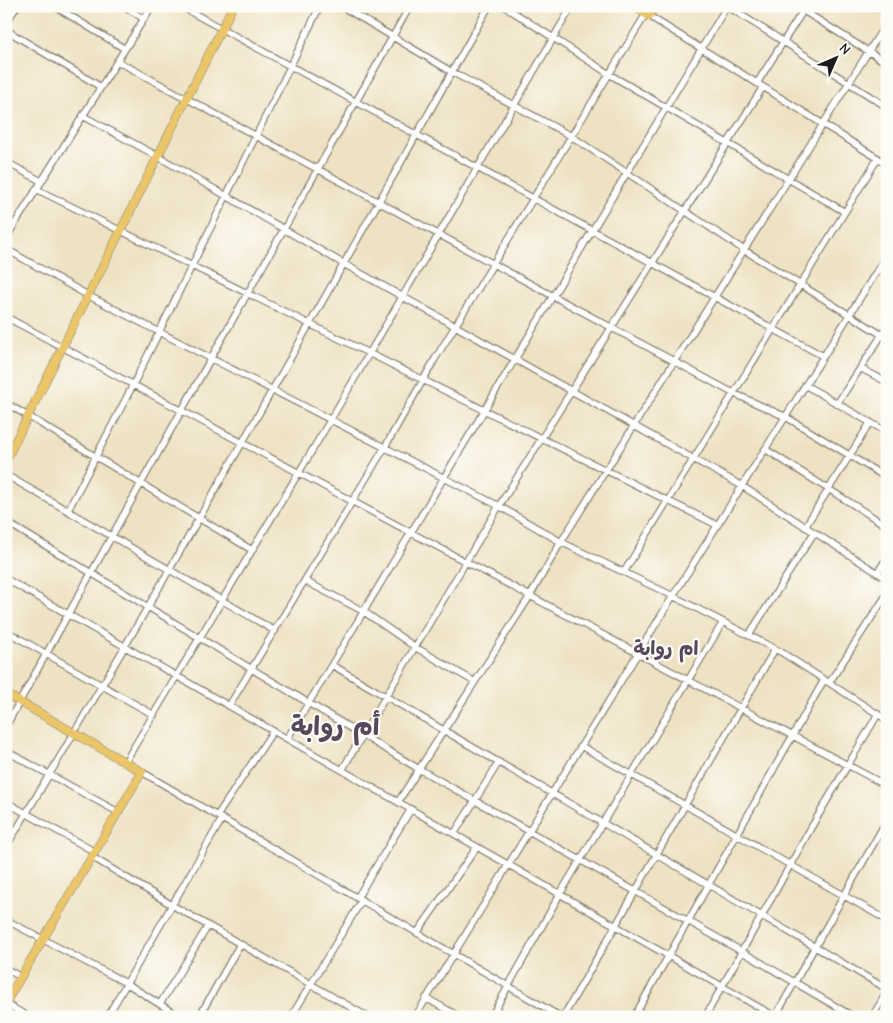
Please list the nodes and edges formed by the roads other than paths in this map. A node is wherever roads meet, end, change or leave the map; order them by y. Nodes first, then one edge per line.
1 (17, 6) edge
2 (54, 6) edge
3 (124, 6) edge
4 (152, 6) edge
5 (180, 6) edge
6 (234, 6) edge
7 (320, 6) edge
8 (341, 6) edge
9 (410, 6) edge
10 (489, 6) edge
11 (504, 6) edge
12 (572, 6) edge
13 (633, 6) edge
14 (655, 6) edge
15 (727, 6) edge
16 (796, 6) edge
17 (876, 6) edge
18 (804, 8) edge
19 (887, 13) edge
20 (648, 15) junction
21 (144, 19) junction
22 (887, 22) edge
23 (6, 23) edge
24 (6, 30) edge
25 (221, 30) junction
26 (393, 36) junction
27 (553, 38) junction
28 (783, 43) junction
29 (701, 48) junction
30 (125, 49) junction
31 (869, 51) junction
32 (117, 62) junction
33 (887, 62) edge
34 (290, 68) junction
35 (452, 72) junction
36 (609, 74) junction
37 (757, 83) junction
38 (849, 84) junction
39 (101, 86) junction
40 (763, 87) junction
41 (188, 98) junction
42 (356, 103) junction
43 (515, 104) junction
44 (666, 107) junction
45 (887, 107) edge
46 (83, 116) junction
47 (824, 124) junction
48 (256, 136) junction
49 (416, 136) junction
50 (571, 136) junction
51 (727, 144) junction
52 (158, 157) junction
53 (878, 158) junction
54 (6, 162) edge
55 (887, 164) edge
56 (318, 168) junction
57 (477, 169) junction
58 (626, 172) junction
59 (790, 178) junction
60 (41, 182) junction
61 (36, 190) junction
62 (227, 195) junction
63 (533, 199) junction
64 (378, 203) junction
65 (685, 211) junction
66 (845, 212) junction
67 (284, 229) junction
68 (591, 230) junction
69 (121, 231) junction
70 (439, 234) junction
71 (6, 238) edge
72 (6, 249) edge
73 (744, 250) junction
74 (887, 255) edge
75 (494, 263) junction
76 (652, 263) junction
77 (344, 264) junction
78 (192, 266) junction
79 (800, 285) junction
80 (248, 292) junction
81 (553, 294) junction
82 (403, 295) junction
83 (89, 296) junction
84 (715, 297) junction
85 (849, 315) junction
86 (6, 317) edge
87 (309, 325) junction
88 (455, 325) junction
89 (612, 327) junction
90 (887, 327) edge
91 (773, 329) junction
92 (159, 332) junction
93 (884, 336) edge
94 (63, 348) junction
95 (369, 353) junction
96 (823, 356) junction
97 (211, 358) junction
98 (514, 359) junction
99 (675, 362) junction
100 (860, 368) junction
101 (422, 381) junction
102 (887, 382) edge
103 (134, 385) junction
104 (805, 385) junction
105 (273, 390) junction
106 (572, 390) junction
107 (733, 393) junction
108 (6, 403) edge
109 (837, 404) junction
110 (182, 411) junction
111 (483, 411) junction
112 (29, 416) junction
113 (786, 416) junction
114 (330, 419) junction
115 (870, 423) junction
116 (633, 427) junction
117 (887, 432) edge
118 (542, 438) junction
119 (242, 443) junction
120 (385, 447) junction
121 (765, 449) junction
122 (95, 456) junction
123 (850, 456) junction
124 (692, 459) junction
125 (6, 460) edge
126 (607, 469) junction
127 (298, 473) junction
128 (6, 475) edge
129 (444, 477) junction
130 (887, 478) edge
131 (141, 484) junction
132 (742, 486) junction
133 (828, 491) junction
134 (668, 499) junction
135 (352, 502) junction
136 (499, 506) junction
137 (68, 510) junction
138 (199, 518) junction
139 (6, 522) edge
140 (717, 525) junction
141 (887, 526) edge
142 (805, 527) junction
143 (814, 532) junction
144 (410, 533) junction
145 (112, 536) junction
146 (561, 542) junction
147 (252, 550) junction
148 (887, 558) edge
149 (466, 562) junction
150 (170, 568) junction
151 (92, 572) junction
152 (624, 572) junction
153 (877, 573) junction
154 (887, 579) edge
155 (6, 580) edge
156 (305, 580) junction
157 (887, 594) edge
158 (530, 596) junction
159 (673, 596) junction
160 (222, 600) junction
161 (148, 606) junction
162 (364, 612) junction
163 (68, 615) junction
164 (723, 622) junction
165 (275, 630) junction
166 (6, 631) edge
167 (749, 636) junction
168 (200, 638) junction
169 (125, 647) junction
170 (415, 647) junction
171 (775, 649) junction
172 (46, 654) junction
173 (637, 654) junction
174 (332, 665) junction
175 (252, 668) junction
176 (177, 676) junction
177 (688, 681) junction
178 (826, 681) junction
179 (475, 682) junction
180 (102, 687) junction
181 (6, 694) edge
182 (386, 697) junction
183 (20, 702) junction
184 (308, 704) junction
185 (229, 706) junction
186 (740, 708) junction
187 (887, 710) edge
188 (154, 715) junction
189 (882, 717) edge
190 (6, 726) edge
191 (273, 731) junction
192 (444, 731) junction
193 (75, 733) junction
194 (362, 736) junction
195 (792, 736) junction
196 (287, 739) junction
197 (581, 746) junction
198 (6, 751) edge
199 (126, 762) junction
200 (499, 762) junction
201 (847, 766) junction
202 (419, 769) junction
203 (342, 770) junction
204 (142, 772) junction
205 (632, 774) junction
206 (50, 775) junction
207 (887, 786) edge
208 (552, 792) junction
209 (474, 801) junction
210 (6, 802) edge
211 (398, 802) junction
212 (685, 804) junction
213 (411, 809) junction
214 (118, 812) junction
215 (26, 814) junction
216 (220, 817) junction
217 (887, 820) edge
218 (604, 822) junction
219 (528, 831) junction
220 (454, 834) junction
221 (736, 835) junction
222 (6, 847) edge
223 (477, 847) junction
224 (94, 854) junction
225 (656, 854) junction
226 (581, 860) junction
227 (508, 864) junction
228 (790, 865) junction
229 (708, 886) junction
230 (635, 891) junction
231 (560, 894) junction
232 (843, 897) junction
233 (359, 899) junction
234 (172, 905) junction
235 (761, 916) junction
236 (6, 920) edge
237 (887, 920) edge
238 (688, 922) junction
239 (615, 925) junction
240 (208, 926) junction
241 (417, 933) junction
242 (43, 940) junction
243 (240, 944) junction
244 (815, 947) junction
245 (741, 951) junction
246 (453, 954) junction
247 (669, 956) junction
248 (6, 969) edge
249 (21, 977) junction
250 (795, 982) junction
251 (126, 983) junction
252 (311, 984) junction
253 (508, 986) junction
254 (721, 986) junction
255 (887, 991) edge
256 (426, 998) junction
257 (6, 1003) edge
258 (160, 1004) junction
259 (29, 1017) edge
260 (107, 1017) edge
261 (180, 1017) edge
262 (199, 1017) edge
263 (291, 1017) edge
264 (368, 1017) edge
265 (415, 1017) edge
266 (460, 1017) edge
267 (491, 1017) edge
268 (562, 1017) edge
269 (634, 1017) edge
270 (705, 1017) edge
271 (775, 1017) edge
272 (854, 1017) edge
273 (872, 1017) edge

1 - 23 street
2 - 30 street
3 - 21 street
4 - 21 street
5 - 25 street
6 - 25 main road
7 - 34 street
8 - 26 street
9 - 26 street
10 - 35 street
11 - 27 street
12 - 27 street
13 - 20 main road
14 - 20 main road
15 - 28 street
15 - 29 street
16 - 18 street
17 - 19 street
18 - 28 street
18 - 31 street
20 - 29 street
20 - 36 street
21 - 30 street
22 - 31 street
24 - 39 street
25 - 34 street
25 - 41 main road
26 - 35 street
26 - 42 street
27 - 36 street
27 - 43 street
28 - 37 street
28 - 38 street
29 - 37 street
29 - 44 street
30 - 32 street
31 - 33 street
31 - 38 street
32 - 39 street
32 - 41 street
34 - 42 street
34 - 48 street
35 - 43 street
35 - 49 street
36 - 44 street
36 - 50 street
37 - 40 street
38 - 45 street
38 - 47 street
39 - 46 street
40 - 47 street
40 - 51 street
41 - 48 street
41 - 52 main road
42 - 49 street
42 - 56 street
43 - 50 street
43 - 57 street
44 - 51 street
44 - 58 street
46 - 52 street
46 - 60 street
47 - 53 street
47 - 59 street
48 - 56 street
48 - 62 street
49 - 57 street
49 - 64 street
50 - 58 street
50 - 63 street
51 - 59 street
51 - 65 street
52 - 62 street
52 - 69 main road
53 - 55 street
53 - 66 street
54 - 60 street
56 - 64 street
56 - 67 street
57 - 63 street
57 - 70 street
58 - 65 street
58 - 68 street
59 - 66 street
59 - 73 street
60 - 61 street
61 - 69 street
61 - 71 street
62 - 67 street
62 - 78 street
63 - 68 street
63 - 75 street
64 - 70 street
64 - 77 street
65 - 73 street
65 - 76 street
66 - 79 street
67 - 77 street
67 - 80 street
68 - 76 street
68 - 81 street
69 - 78 street
69 - 83 main road
70 - 75 street
70 - 82 street
72 - 83 street
73 - 79 street
73 - 84 street
74 - 85 street
75 - 81 street
75 - 88 street
76 - 84 street
76 - 89 street
77 - 82 street
77 - 87 street
78 - 80 street
78 - 92 street
79 - 85 street
79 - 91 street
80 - 87 street
80 - 97 street
81 - 89 street
81 - 98 street
82 - 88 street
82 - 95 street
83 - 92 street
83 - 94 main road
84 - 91 street
84 - 99 street
85 - 93 street
85 - 96 street
86 - 94 street
87 - 95 street
87 - 105 street
88 - 98 street
88 - 101 street
89 - 99 street
89 - 106 street
90 - 93 street
91 - 96 street
91 - 107 street
92 - 97 street
92 - 103 street
93 - 100 street
94 - 103 street
94 - 112 main road
95 - 101 street
95 - 114 street
96 - 104 street
97 - 105 street
97 - 110 street
98 - 106 street
98 - 111 street
99 - 107 street
99 - 116 street
100 - 102 street
100 - 109 street
101 - 111 street
101 - 120 street
103 - 110 street
103 - 122 street
104 - 109 street
104 - 113 street
105 - 114 street
105 - 119 street
106 - 116 street
106 - 118 street
107 - 113 street
107 - 124 street
108 - 112 street
109 - 115 street
110 - 119 street
110 - 131 street
111 - 118 street
111 - 129 street
112 - 122 street
112 - 125 main road
113 - 121 street
113 - 123 street
114 - 120 street
114 - 127 street
115 - 117 street
115 - 123 street
116 - 124 street
116 - 126 street
118 - 126 street
118 - 136 street
119 - 127 street
119 - 138 street
120 - 129 street
120 - 135 street
121 - 132 street
121 - 133 street
122 - 131 street
122 - 137 street
123 - 130 street
123 - 133 street
124 - 132 street
124 - 134 street
126 - 134 street
126 - 146 street
127 - 135 street
127 - 147 street
128 - 137 street
129 - 136 street
129 - 144 street
131 - 138 street
131 - 145 street
132 - 140 street
132 - 142 street
133 - 141 street
133 - 142 street
134 - 140 street
134 - 152 street
135 - 144 street
135 - 156 street
136 - 146 street
136 - 149 street
137 - 145 street
138 - 147 street
138 - 150 street
139 - 151 street
140 - 159 street
142 - 143 street
143 - 153 street
143 - 167 street
144 - 149 street
144 - 162 street
145 - 150 street
145 - 151 street
146 - 152 street
146 - 158 street
147 - 160 street
148 - 153 street
149 - 158 street
149 - 170 street
150 - 160 street
150 - 161 street
151 - 161 street
151 - 163 street
152 - 159 street
153 - 154 street
155 - 163 street
156 - 162 street
156 - 165 street
157 - 178 street
158 - 173 street
158 - 179 street
159 - 164 street
159 - 173 street
160 - 165 street
160 - 168 street
161 - 168 street
161 - 169 street
162 - 170 street
162 - 174 street
163 - 169 street
163 - 172 street
164 - 167 street
164 - 177 street
165 - 175 street
166 - 172 street
167 - 171 street
168 - 175 street
168 - 176 street
169 - 176 street
169 - 180 street
170 - 179 street
170 - 182 street
171 - 178 street
171 - 186 street
172 - 180 street
172 - 183 street
173 - 177 street
173 - 197 street
174 - 182 street
174 - 184 street
175 - 184 street
175 - 185 street
176 - 185 street
176 - 188 street
177 - 186 street
177 - 205 street
178 - 189 street
178 - 195 street
179 - 192 street
180 - 188 street
180 - 193 street
181 - 183 main road
182 - 192 street
182 - 194 street
183 - 190 street
183 - 193 main road
184 - 194 street
184 - 196 street
185 - 191 street
186 - 195 street
186 - 212 street
187 - 189 street
188 - 199 street
189 - 201 street
191 - 196 street
191 - 216 street
192 - 200 street
192 - 202 street
193 - 199 main road
193 - 206 street
194 - 202 street
194 - 203 street
195 - 201 street
195 - 221 street
196 - 203 street
197 - 205 street
197 - 208 street
198 - 206 street
199 - 204 main road
200 - 208 street
200 - 209 street
201 - 207 street
201 - 228 street
202 - 209 street
202 - 211 street
203 - 211 street
204 - 214 main road
204 - 216 street
205 - 212 street
205 - 218 street
206 - 214 street
206 - 215 street
208 - 218 street
208 - 219 street
209 - 219 street
209 - 220 street
210 - 215 street
211 - 213 street
212 - 221 street
212 - 225 street
213 - 220 street
213 - 233 street
214 - 224 main road
215 - 222 street
215 - 224 street
216 - 233 street
216 - 234 street
217 - 232 street
218 - 225 street
218 - 226 street
219 - 226 street
219 - 227 street
220 - 223 street
221 - 228 street
221 - 229 street
223 - 227 street
223 - 241 street
224 - 234 street
224 - 242 main road
225 - 229 street
225 - 230 street
226 - 230 street
226 - 231 street
227 - 231 street
227 - 246 street
228 - 232 street
228 - 235 street
229 - 235 street
229 - 238 street
230 - 238 street
230 - 239 street
231 - 239 street
231 - 253 street
232 - 237 street
232 - 244 street
233 - 241 street
233 - 252 street
234 - 240 street
234 - 251 street
235 - 244 street
235 - 245 street
236 - 242 street
238 - 245 street
238 - 247 street
239 - 247 street
239 - 268 street
240 - 243 street
240 - 258 street
241 - 246 street
242 - 249 main road
242 - 251 street
243 - 252 street
243 - 262 street
244 - 250 street
244 - 255 street
245 - 250 street
245 - 254 street
246 - 253 street
246 - 256 street
247 - 254 street
247 - 269 street
248 - 249 street
249 - 257 main road
250 - 271 street
250 - 272 street
251 - 258 street
251 - 260 street
252 - 263 street
252 - 264 street
253 - 267 street
253 - 268 street
254 - 270 street
254 - 271 street
255 - 273 street
256 - 265 street
256 - 266 street
257 - 259 street
258 - 261 street

